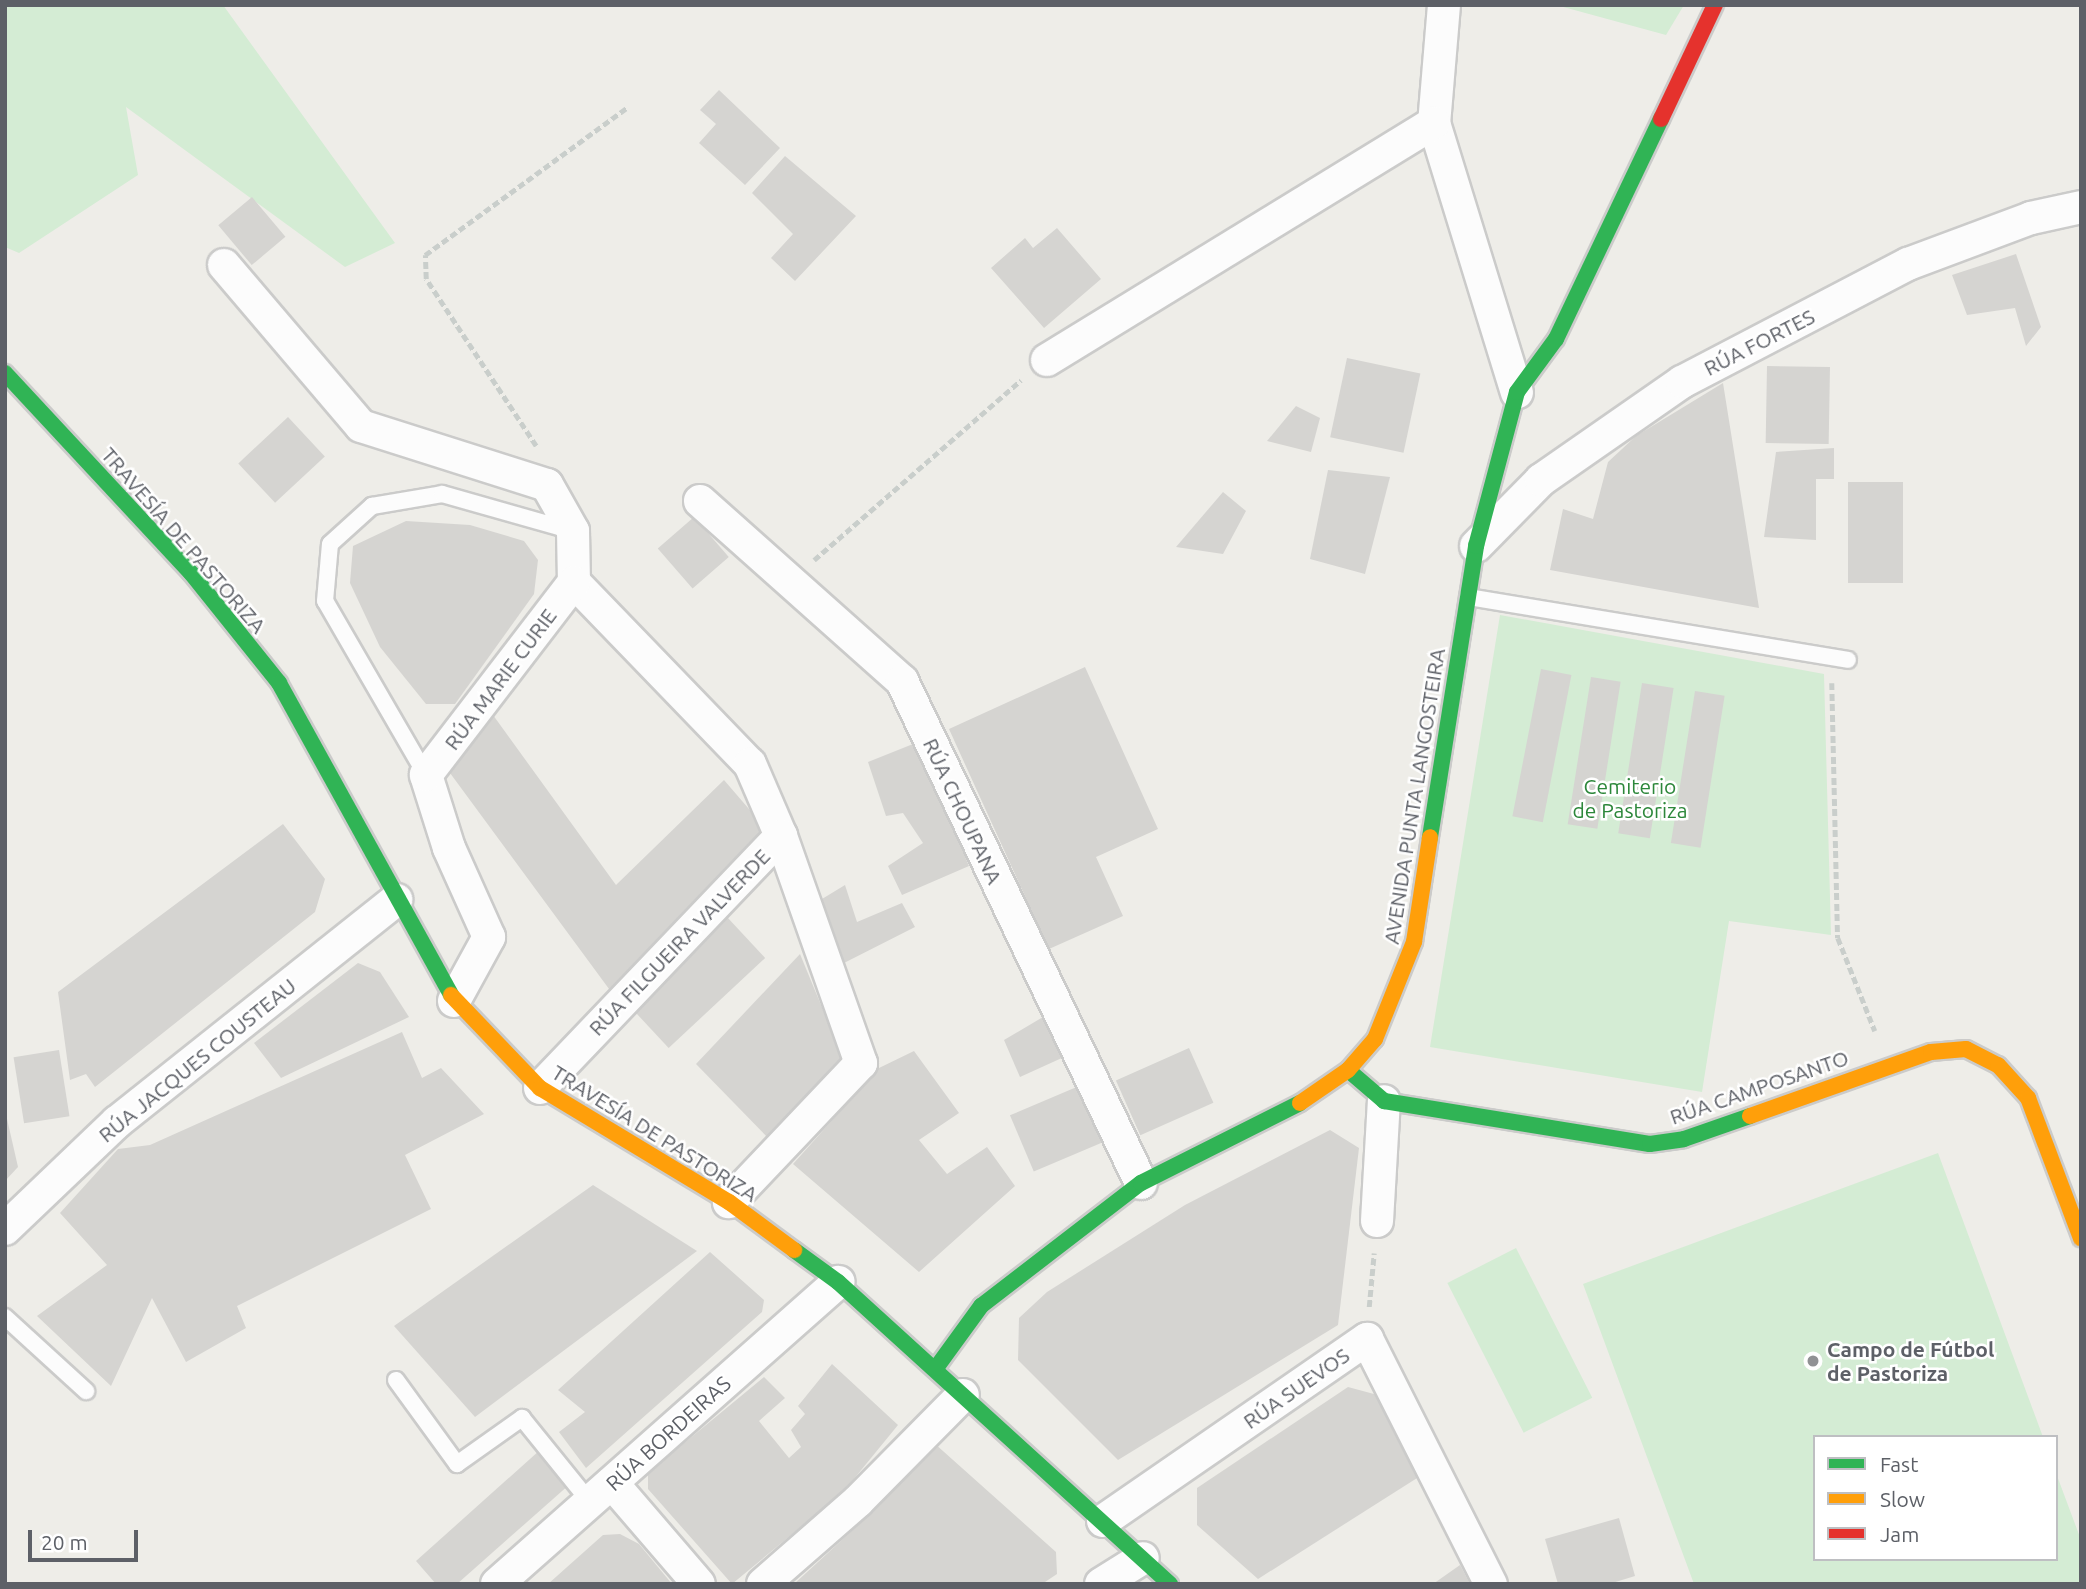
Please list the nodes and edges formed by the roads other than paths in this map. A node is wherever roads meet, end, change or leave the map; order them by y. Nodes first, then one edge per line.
1 (1444, 5) edge
2 (1715, 5) edge
3 (1434, 123) junction
4 (2081, 207) edge
5 (224, 265) dead end
6 (1047, 360) road end
7 (5, 373) edge
8 (1517, 392) junction
9 (700, 501) dead end
10 (573, 531) junction
11 (1476, 546) junction
12 (574, 582) junction
13 (1468, 597) junction
14 (1848, 660) dead end
15 (426, 775) junction
16 (781, 836) junction
17 (396, 900) junction
18 (454, 1001) junction
19 (1348, 1070) junction
20 (540, 1088) junction
21 (1384, 1101) junction
22 (1141, 1184) junction
23 (729, 1202) junction
24 (1377, 1221) road end
25 (5, 1229) edge
26 (2081, 1238) edge
27 (838, 1282) junction
28 (5, 1317) edge
29 (936, 1368) junction
30 (396, 1380) dead end
31 (86, 1391) dead end
32 (963, 1395) junction
33 (601, 1492) junction
34 (1102, 1521) junction
35 (1143, 1558) junction
36 (497, 1584) edge
37 (699, 1584) edge
38 (763, 1584) edge
39 (1101, 1584) edge
40 (1170, 1584) edge
41 (1491, 1584) edge

1 - 3 street
2 - 8 street
3 - 6 street
3 - 8 street
4 - 11 street, RÚA FORTES
5 - 10 street
7 - 17 street, TRAVESÍA DE PASTORIZA
8 - 11 street, AVENIDA PUNTA LANGOSTEIRA
9 - 22 street, RÚA CHOUPANA
10 - 12 street
10 - 15 lane
11 - 13 street, AVENIDA PUNTA LANGOSTEIRA
12 - 15 street, RÚA MARIE CURIE
12 - 16 street
13 - 14 lane
13 - 19 street, AVENIDA PUNTA LANGOSTEIRA
15 - 18 street
16 - 20 street, RÚA FILGUEIRA VALVERDE
16 - 23 street, RÚA FILGUEIRA VALVERDE
17 - 18 street, TRAVESÍA DE PASTORIZA
17 - 25 street, RÚA JACQUES COUSTEAU
18 - 20 street, TRAVESÍA DE PASTORIZA
19 - 21 street
19 - 22 street, AVENIDA PUNTA LANGOSTEIRA
20 - 23 street, TRAVESÍA DE PASTORIZA
21 - 24 street
21 - 26 street, RÚA CAMPOSANTO
22 - 29 street, AVENIDA PUNTA LANGOSTEIRA
23 - 27 street, TRAVESÍA DE PASTORIZA
27 - 29 street, TRAVESÍA DE PASTORIZA
27 - 33 street, RÚA BORDEIRAS
28 - 31 lane
29 - 32 street, TRAVESÍA DE PASTORIZA
30 - 33 lane
32 - 34 street, TRAVESÍA DE PASTORIZA
32 - 38 street
33 - 36 street, RÚA BORDEIRAS
33 - 37 street
34 - 35 street, TRAVESÍA DE PASTORIZA
34 - 41 street, RÚA SUEVOS
35 - 39 street
35 - 40 street, TRAVESÍA DE PASTORIZA

